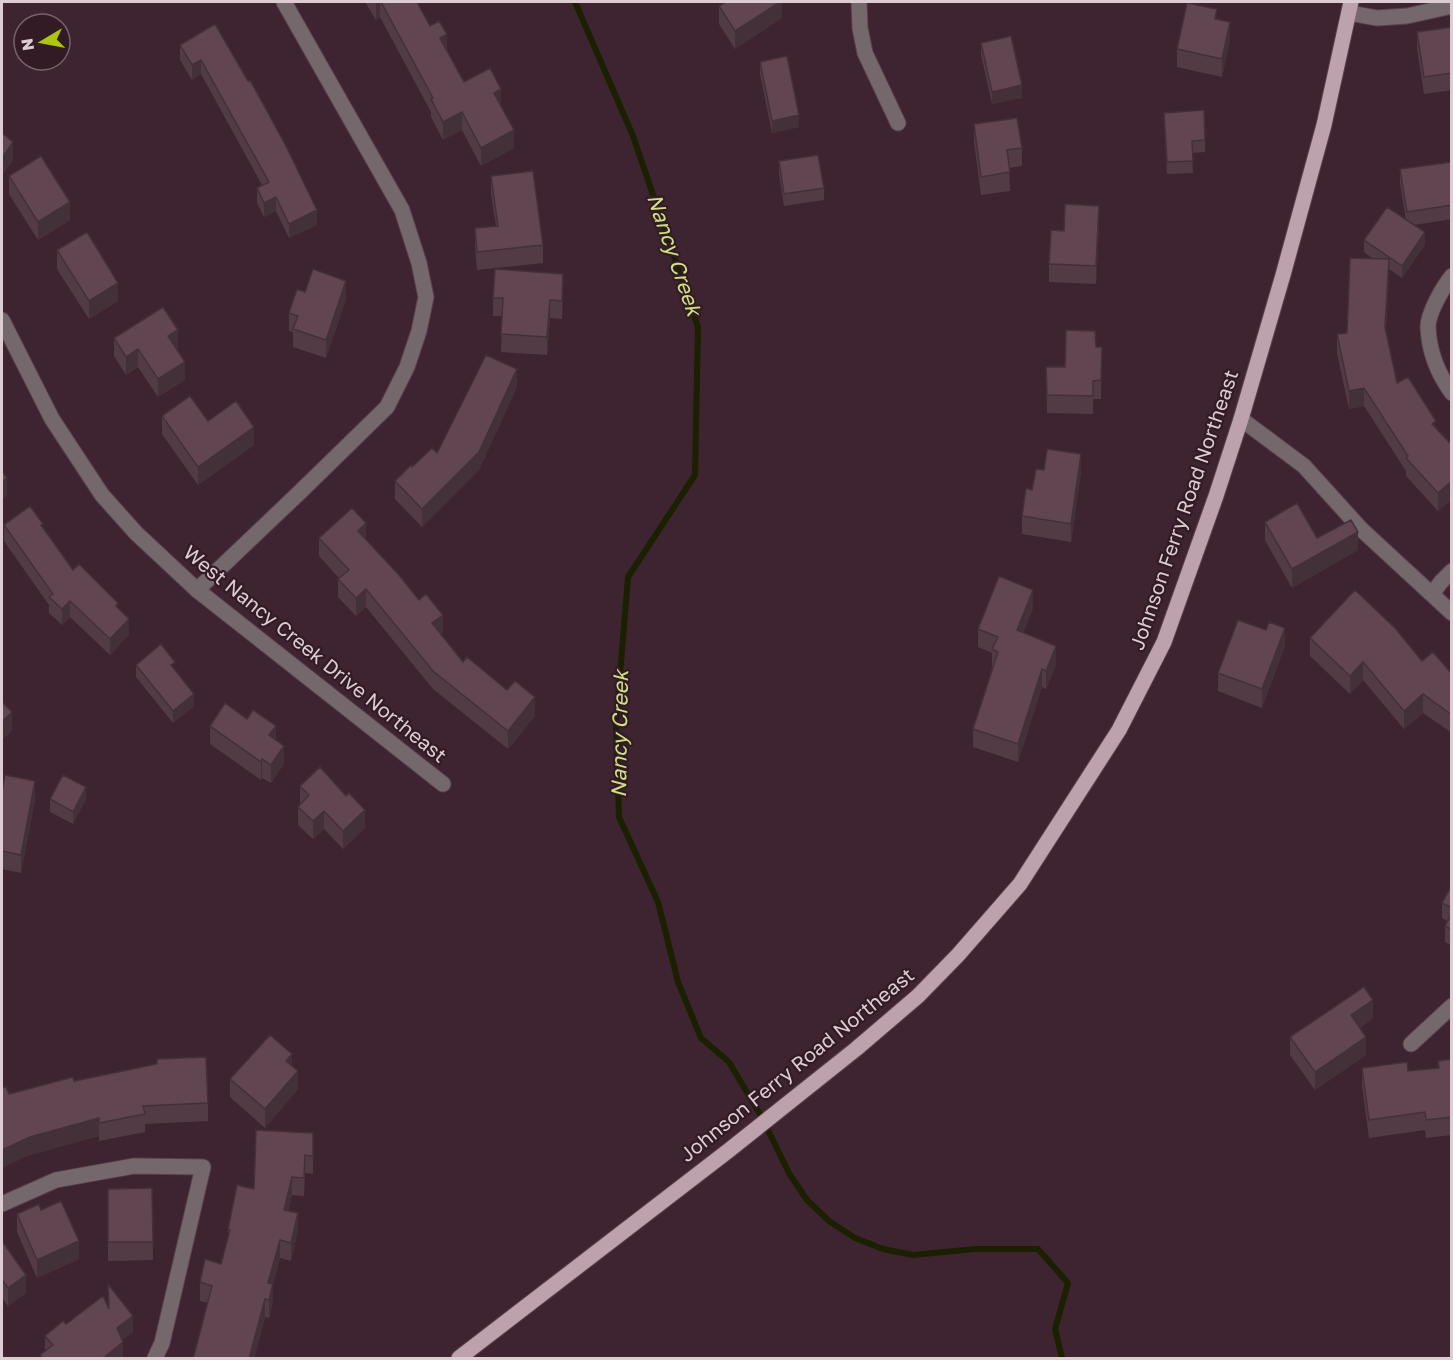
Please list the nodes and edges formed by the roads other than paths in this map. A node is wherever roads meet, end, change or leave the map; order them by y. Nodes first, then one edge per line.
1 (284, 2) edge
2 (859, 2) edge
3 (1452, 6) edge
4 (1350, 8) edge
5 (898, 123) dead end
6 (1452, 276) edge
7 (2, 320) edge
8 (1452, 393) edge
9 (1241, 419) junction
10 (1452, 571) edge
11 (197, 590) junction
12 (1432, 594) junction
13 (1452, 613) edge
14 (443, 784) dead end
15 (1452, 1006) edge
16 (1411, 1044) dead end
17 (2, 1204) edge
18 (155, 1359) edge
19 (459, 1359) edge

1 - 11 street
2 - 5 street
3 - 4 street
4 - 9 main road, Johnson Ferry Road Northeast
6 - 8 street
7 - 11 street, West Nancy Creek Drive Northeast
9 - 12 street
9 - 19 main road, Johnson Ferry Road Northeast
10 - 12 street
11 - 14 street, West Nancy Creek Drive Northeast
12 - 13 street
15 - 16 street
17 - 18 street

